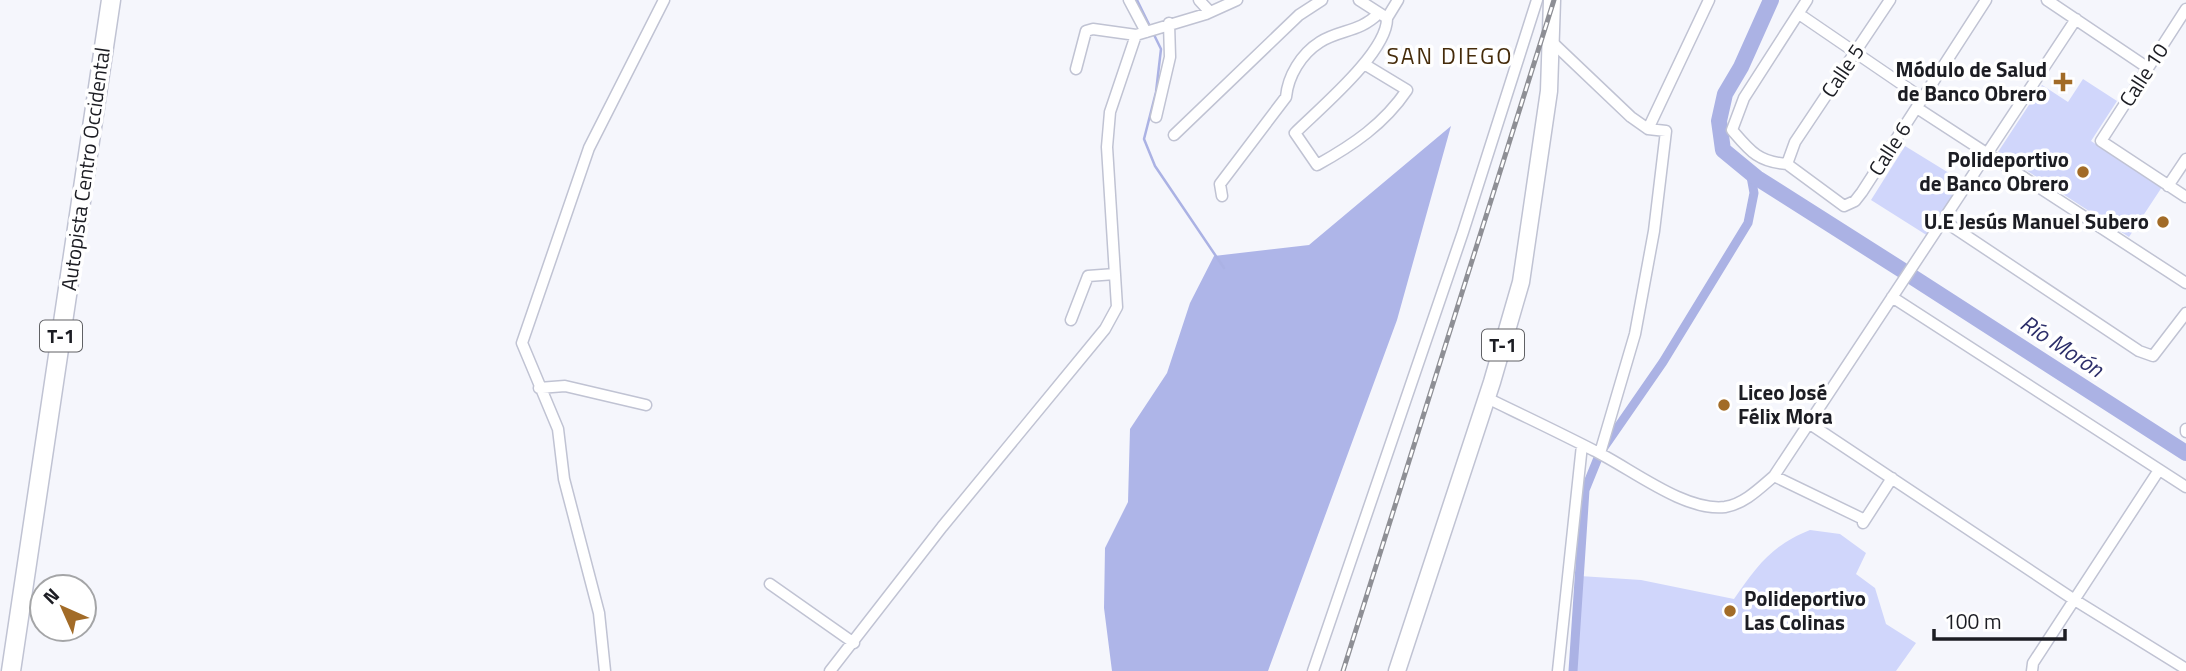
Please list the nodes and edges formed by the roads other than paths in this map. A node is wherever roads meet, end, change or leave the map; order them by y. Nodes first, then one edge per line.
1 (111, 0) edge
2 (123, 0) edge
3 (664, 0) edge
4 (1129, 0) edge
5 (1199, 0) edge
6 (1237, 0) edge
7 (1322, 0) edge
8 (1359, 0) edge
9 (1398, 0) edge
10 (1536, 0) edge
11 (1709, 0) edge
12 (1807, 0) edge
13 (1890, 0) edge
14 (1986, 0) edge
15 (2047, 0) edge
16 (1552, 3) edge
17 (2186, 9) edge
18 (1210, 12) junction
19 (1798, 14) junction
20 (1383, 15) junction
21 (2076, 19) junction
22 (1166, 24) junction
23 (1144, 33) junction
24 (1551, 41) junction
25 (1855, 52) junction
26 (1364, 64) junction
27 (2148, 68) junction
28 (1076, 69) dead end
29 (1920, 103) junction
30 (1156, 117) dead end
31 (1648, 129) junction
32 (1174, 135) dead end
33 (1988, 152) junction
34 (2186, 159) edge
35 (1787, 164) junction
36 (2168, 186) junction
37 (1222, 196) dead end
38 (2186, 197) edge
39 (1944, 221) junction
40 (1115, 274) junction
41 (2186, 283) edge
42 (1892, 297) junction
43 (2186, 313) edge
44 (1071, 320) dead end
45 (539, 388) junction
46 (1487, 398) junction
47 (646, 405) dead end
48 (1810, 424) junction
49 (1582, 445) junction
50 (1600, 453) junction
51 (2159, 470) junction
52 (1774, 476) junction
53 (1892, 478) junction
54 (2186, 487) edge
55 (770, 584) dead end
56 (2073, 599) junction
57 (854, 643) junction
58 (2186, 669) edge
59 (11, 671) edge
60 (23, 671) edge
61 (605, 671) edge
62 (830, 671) edge
63 (1313, 671) edge
64 (1397, 671) edge
65 (1558, 671) edge
66 (2032, 671) edge

1 - 59 highway, Autopista Centro Occidental / T-1
2 - 60 highway, Autopista Centro Occidental / T-1
3 - 45 street
4 - 23 street
5 - 18 street
6 - 18 street
7 - 32 street
8 - 20 street
9 - 20 street
10 - 63 street
11 - 31 street
12 - 19 street
13 - 25 street, Calle 5
14 - 29 street, Calle 6
15 - 21 street
16 - 24 main road, T-1
17 - 27 street, Calle 10
18 - 22 street
19 - 25 street
19 - 35 street
20 - 26 street
20 - 37 street
21 - 27 street
21 - 33 street
22 - 23 street
22 - 30 street
23 - 28 street
23 - 40 street
24 - 31 street
24 - 46 main road, T-1
25 - 29 street
25 - 35 street, Calle 5
26 - 26 street
27 - 36 street, Calle 10
29 - 33 street
29 - 35 street, Calle 6
31 - 50 street
33 - 39 street
33 - 41 street
34 - 36 street
36 - 38 street
39 - 42 street
39 - 43 street
40 - 44 street
40 - 57 street
42 - 48 street
42 - 51 street
45 - 47 street
45 - 61 street
46 - 49 street
46 - 64 main road, T-1
48 - 52 street
48 - 53 street
49 - 50 street
49 - 65 street
50 - 52 street
51 - 54 street
51 - 56 street
52 - 53 street
53 - 56 street
55 - 57 street
56 - 58 street
56 - 66 street
57 - 62 street

